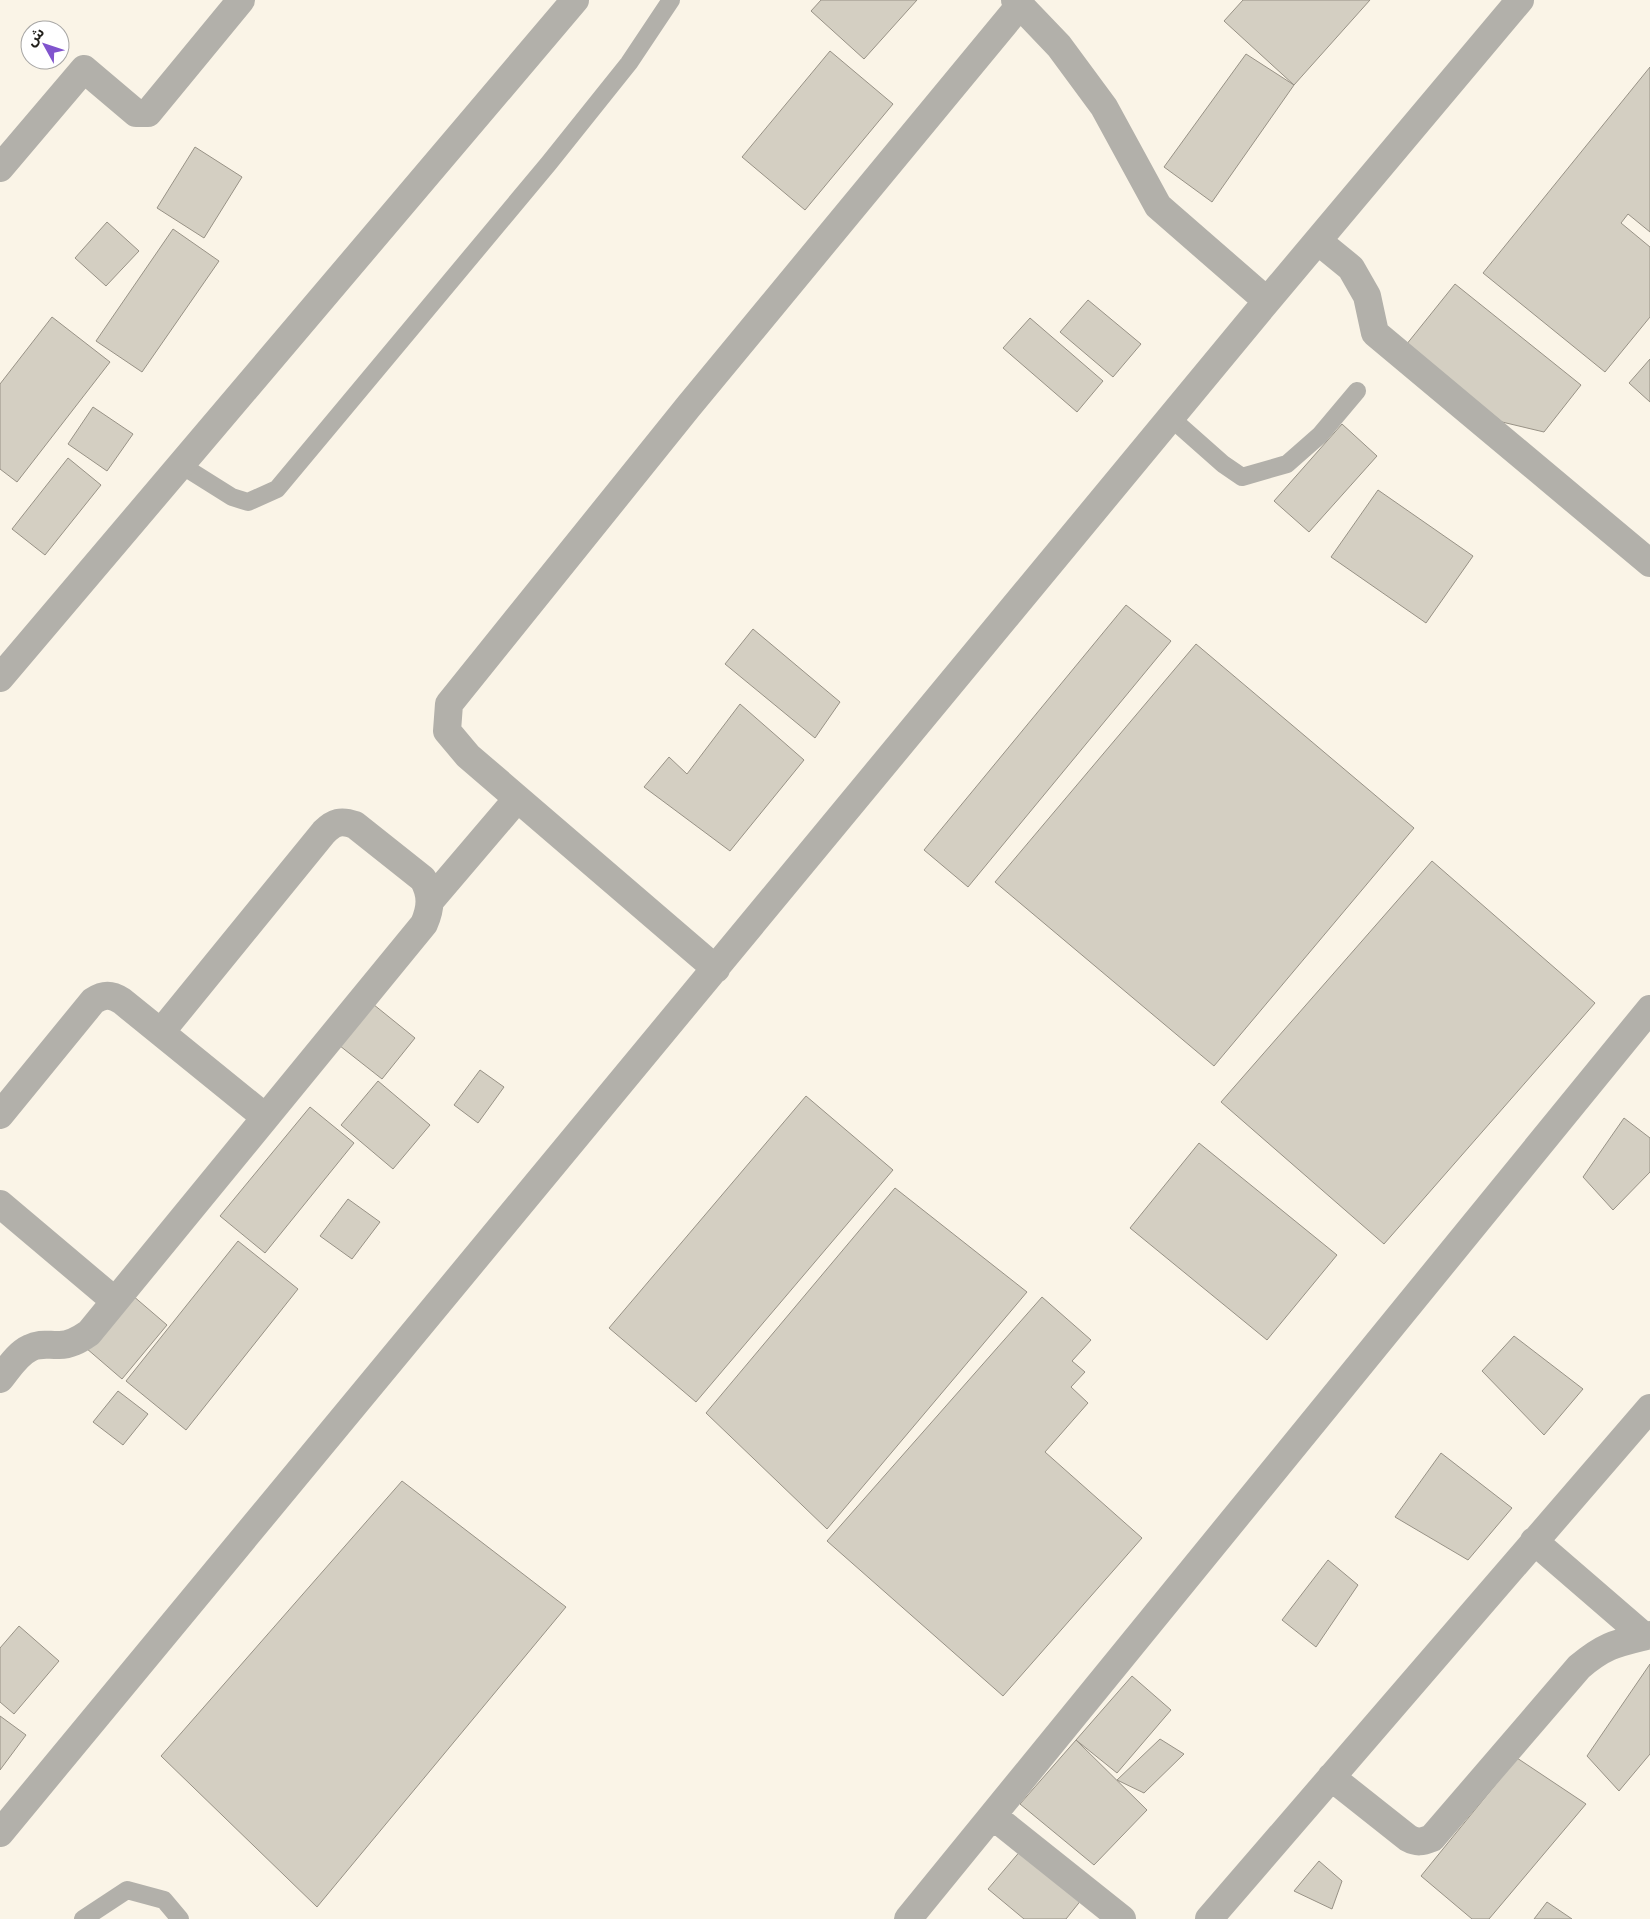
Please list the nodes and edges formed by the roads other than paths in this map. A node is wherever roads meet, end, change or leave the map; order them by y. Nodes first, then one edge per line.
1 (241, 0) edge
2 (575, 0) edge
3 (671, 0) edge
4 (1520, 0) edge
5 (1018, 3) edge
6 (0, 168) edge
7 (1318, 241) junction
8 (1268, 301) junction
9 (1357, 391) dead end
10 (1172, 418) junction
11 (181, 465) junction
12 (1650, 563) edge
13 (0, 678) edge
14 (518, 800) junction
15 (430, 900) junction
16 (716, 969) junction
17 (1650, 1009) edge
18 (160, 1032) junction
19 (0, 1114) edge
20 (265, 1117) junction
21 (0, 1204) edge
22 (115, 1301) junction
23 (0, 1379) edge
24 (1650, 1408) edge
25 (1534, 1540) junction
26 (1647, 1635) edge
27 (1331, 1777) junction
28 (993, 1816) junction
29 (0, 1833) edge
30 (83, 1919) edge
31 (180, 1919) edge
32 (908, 1919) edge
33 (1122, 1919) edge
34 (1209, 1919) edge

1 - 6 street
2 - 11 street
3 - 11 lane
4 - 7 street
5 - 8 street
5 - 14 street
7 - 8 street
7 - 12 street
8 - 10 street
9 - 10 lane
10 - 16 street
11 - 13 street
14 - 15 street
14 - 16 street
15 - 18 street
15 - 20 street
16 - 29 street
17 - 28 street
18 - 19 street
18 - 20 street
20 - 22 street
21 - 22 street
22 - 23 street
24 - 25 street
25 - 26 street
25 - 27 street
26 - 27 street
27 - 34 street
28 - 32 street
28 - 33 street
30 - 31 lane

